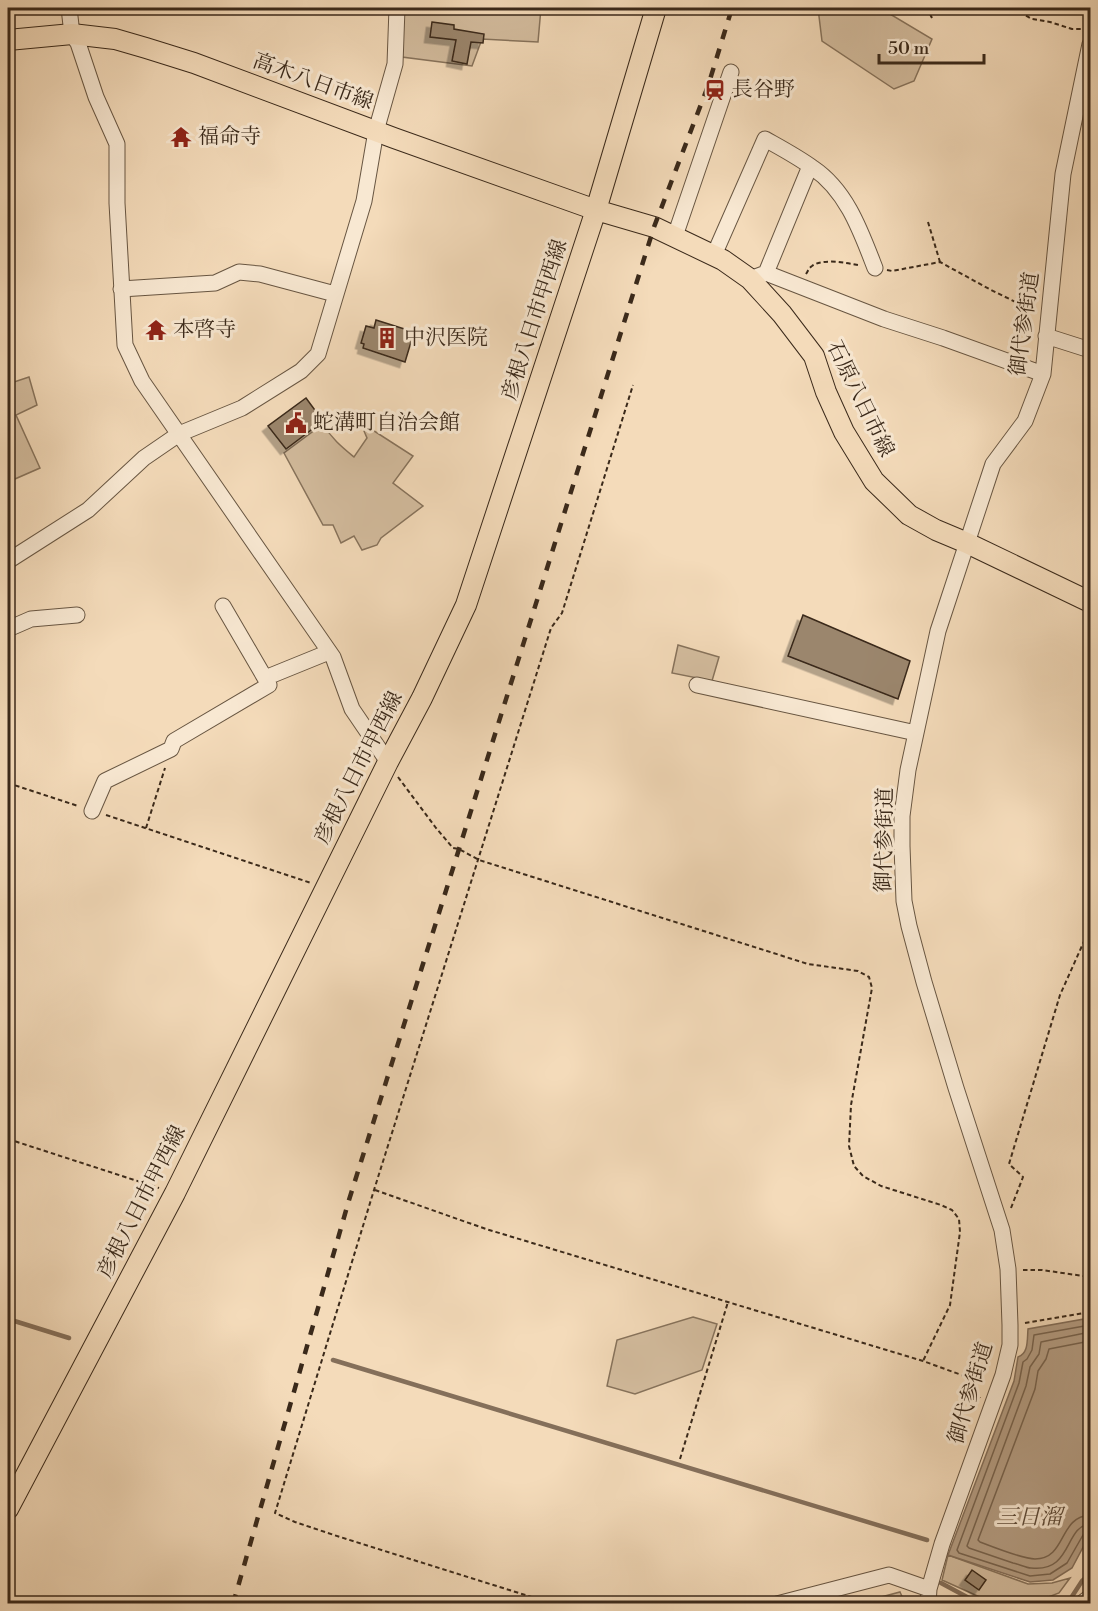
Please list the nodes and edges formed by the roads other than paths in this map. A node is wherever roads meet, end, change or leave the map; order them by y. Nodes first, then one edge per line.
1 (69, 8) edge
2 (397, 8) edge
3 (656, 8) edge
4 (72, 34) junction
5 (8, 40) edge
6 (1090, 44) edge
7 (731, 72) dead end
8 (376, 131) junction
9 (810, 166) junction
10 (596, 210) junction
11 (675, 236) junction
12 (714, 255) junction
13 (875, 268) road end
14 (758, 276) junction
15 (121, 289) junction
16 (335, 294) junction
17 (1046, 336) junction
18 (1090, 350) edge
19 (1043, 374) junction
20 (179, 434) junction
21 (967, 543) junction
22 (8, 561) edge
23 (1090, 602) edge
24 (224, 606) dead end
25 (77, 615) dead end
26 (8, 629) edge
27 (329, 652) junction
28 (265, 678) junction
29 (697, 686) dead end
30 (916, 733) junction
31 (388, 762) junction
32 (92, 811) road end
33 (8, 1509) edge
34 (929, 1596) edge
35 (1090, 1597) edge
36 (777, 1604) edge
37 (1081, 1604) edge

1 - 4 street
2 - 8 street
3 - 10 main road, 彦根八日市甲西線
4 - 5 main road, 高木八日市線
4 - 8 main road, 高木八日市線
4 - 15 street
6 - 17 street, 御代参街道
7 - 11 street
8 - 10 main road, 高木八日市線
8 - 16 street
9 - 12 street
9 - 13 street
9 - 14 street
10 - 11 main road, 石原八日市線
10 - 31 main road, 彦根八日市甲西線
11 - 12 main road, 石原八日市線
12 - 14 main road, 石原八日市線
14 - 19 street
14 - 21 main road, 石原八日市線
15 - 16 street
15 - 20 street
16 - 20 street
17 - 18 street
17 - 19 street, 御代参街道
19 - 21 street, 御代参街道
20 - 22 street
20 - 27 street
21 - 23 main road, 石原八日市線
21 - 30 street, 御代参街道
24 - 28 street
25 - 26 street
27 - 28 street
27 - 31 street
28 - 32 street
29 - 30 street
30 - 34 street, 御代参街道
31 - 33 main road, 彦根八日市甲西線
34 - 36 street
35 - 37 street

